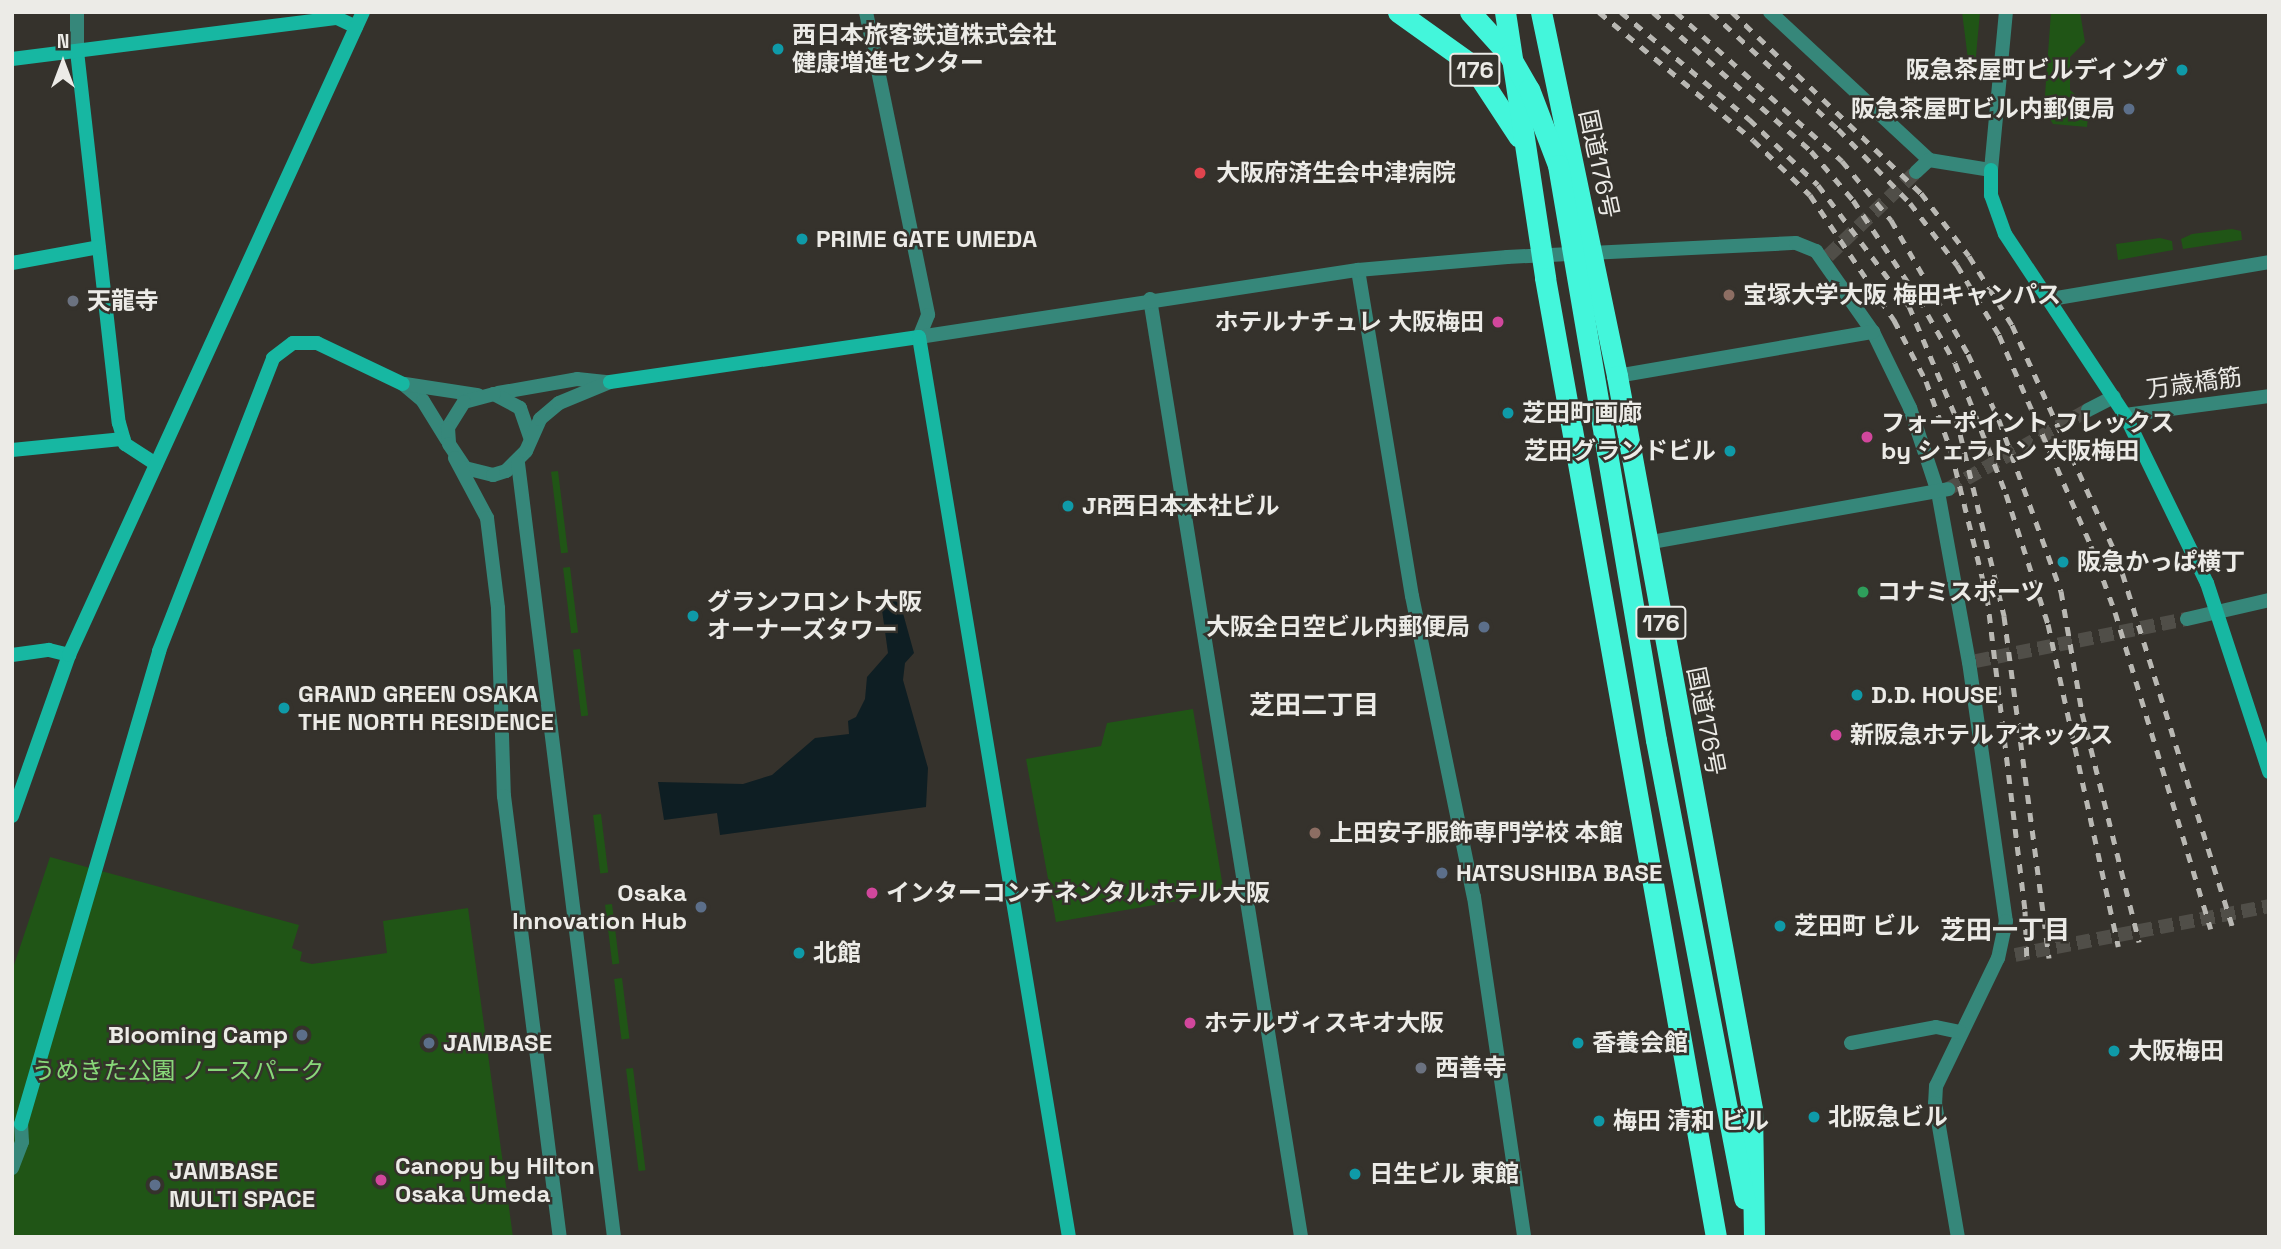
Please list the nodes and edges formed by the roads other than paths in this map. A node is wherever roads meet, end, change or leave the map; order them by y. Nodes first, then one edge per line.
1 (77, 12) edge
2 (363, 12) edge
3 (866, 12) edge
4 (1398, 12) edge
5 (1470, 12) edge
6 (1505, 12) edge
7 (1541, 12) edge
8 (1770, 12) edge
9 (2006, 12) edge
10 (356, 27) junction
11 (77, 51) junction
12 (12, 59) edge
13 (1526, 151) junction
14 (1929, 160) junction
15 (1991, 170) junction
16 (1916, 172) tunnel mouth
17 (99, 247) junction
18 (1600, 253) junction
19 (1541, 255) junction
20 (2269, 262) edge
21 (12, 263) edge
22 (1358, 270) junction
23 (1150, 299) junction
24 (2052, 299) junction
25 (1873, 332) junction
26 (919, 337) junction
27 (1617, 376) junction
28 (610, 382) junction
29 (403, 384) junction
30 (494, 394) junction
31 (478, 395) junction
32 (2269, 396) edge
33 (2114, 397) junction
34 (2088, 410) tunnel mouth
35 (2125, 415) junction
36 (530, 437) junction
37 (122, 439) junction
38 (449, 444) junction
39 (12, 450) edge
40 (455, 458) junction
41 (518, 463) junction
42 (156, 464) junction
43 (1943, 490) junction
44 (1646, 543) junction
45 (2269, 600) edge
46 (2218, 611) junction
47 (2187, 619) tunnel mouth
48 (12, 655) edge
49 (69, 655) junction
50 (2269, 772) edge
51 (12, 816) edge
52 (2015, 955) tunnel mouth
53 (1998, 958) junction
54 (1960, 1032) junction
55 (1851, 1043) dead end
56 (21, 1124) junction
57 (12, 1137) edge
58 (12, 1168) edge
59 (560, 1237) edge
60 (614, 1237) edge
61 (1069, 1237) edge
62 (1301, 1237) edge
63 (1524, 1237) edge
64 (1716, 1237) edge
65 (1753, 1237) edge
66 (1958, 1237) edge

1 - 11 street
2 - 10 street
3 - 26 street
4 - 13 highway, 176
5 - 65 highway, 国道176号 / 176, bridge
6 - 13 highway, 176
7 - 18 highway, 国道176号 / 176
8 - 14 street
9 - 15 street
10 - 11 street
10 - 42 street
11 - 12 street
11 - 17 street
13 - 19 highway, 176
14 - 15 street
14 - 16 street
15 - 24 street
17 - 21 street
17 - 37 street
18 - 19 street
18 - 25 street
18 - 27 highway, 国道176号 / 176
19 - 22 street
19 - 64 highway, 176
20 - 24 street
22 - 23 street
22 - 63 street
23 - 26 street
23 - 62 street
24 - 33 street
25 - 27 street
25 - 43 street
26 - 28 street
26 - 61 street
27 - 44 highway, 国道176号 / 176
28 - 30 street
28 - 36 street
29 - 31 street
29 - 38 street
29 - 56 street
30 - 31 street
30 - 36 street
31 - 38 street
32 - 35 street, 万歳橋筋
33 - 34 street
33 - 35 street
35 - 46 street
36 - 41 street
37 - 39 street
37 - 42 street
38 - 40 street
40 - 41 street
40 - 59 street
41 - 60 street
42 - 49 street
43 - 44 street
43 - 53 street
44 - 65 highway, 国道176号 / 176
45 - 46 street
46 - 47 street
46 - 50 street
48 - 49 street
49 - 51 street
52 - 53 street
53 - 54 street
54 - 55 street
54 - 66 street
56 - 57 street
56 - 58 street

